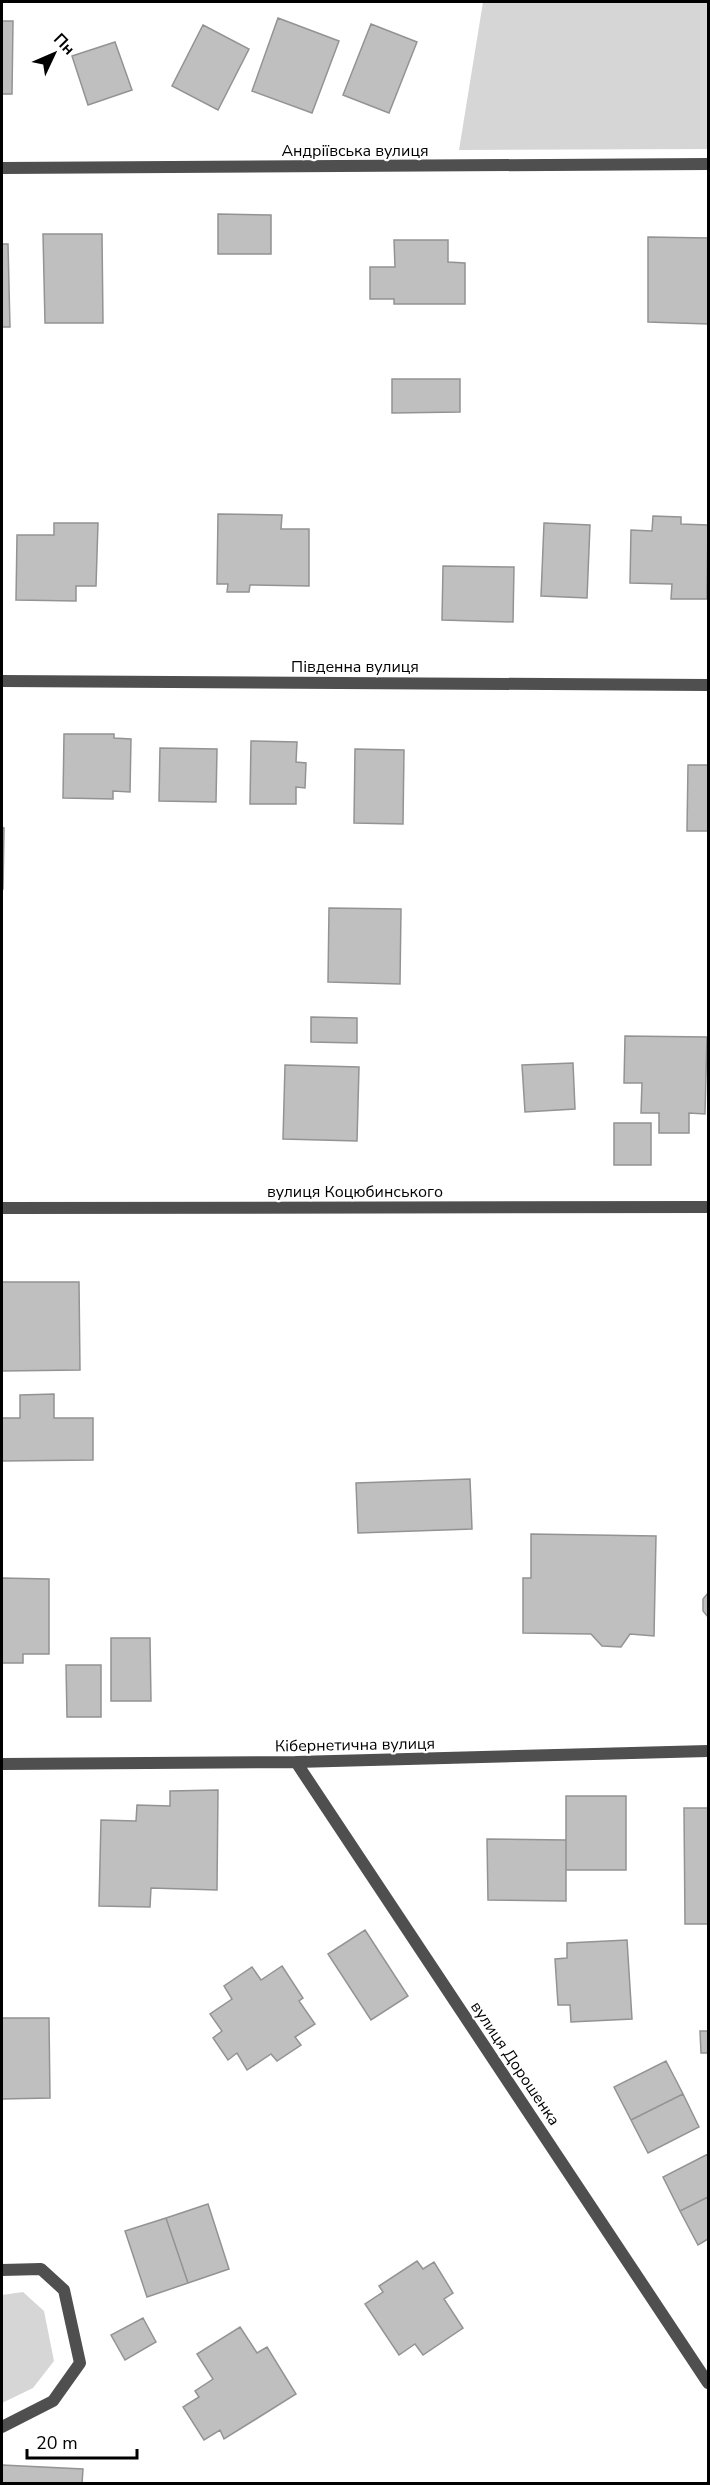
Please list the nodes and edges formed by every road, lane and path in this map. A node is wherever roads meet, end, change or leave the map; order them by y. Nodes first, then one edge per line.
1 (708, 164) edge
2 (2, 168) edge
3 (2, 681) edge
4 (708, 685) edge
5 (708, 1207) edge
6 (2, 1209) edge
7 (708, 1751) edge
8 (296, 1762) junction
9 (2, 1764) edge
10 (2, 2270) edge
11 (708, 2383) edge
12 (2, 2427) edge

1 - 2 street, Андріївська вулиця
3 - 4 street, Південна вулиця
5 - 6 street, вулиця Коцюбинського
7 - 8 street, Кібернетична вулиця
8 - 9 street, Кібернетична вулиця
8 - 11 street, вулиця Дорошенка
10 - 12 street

